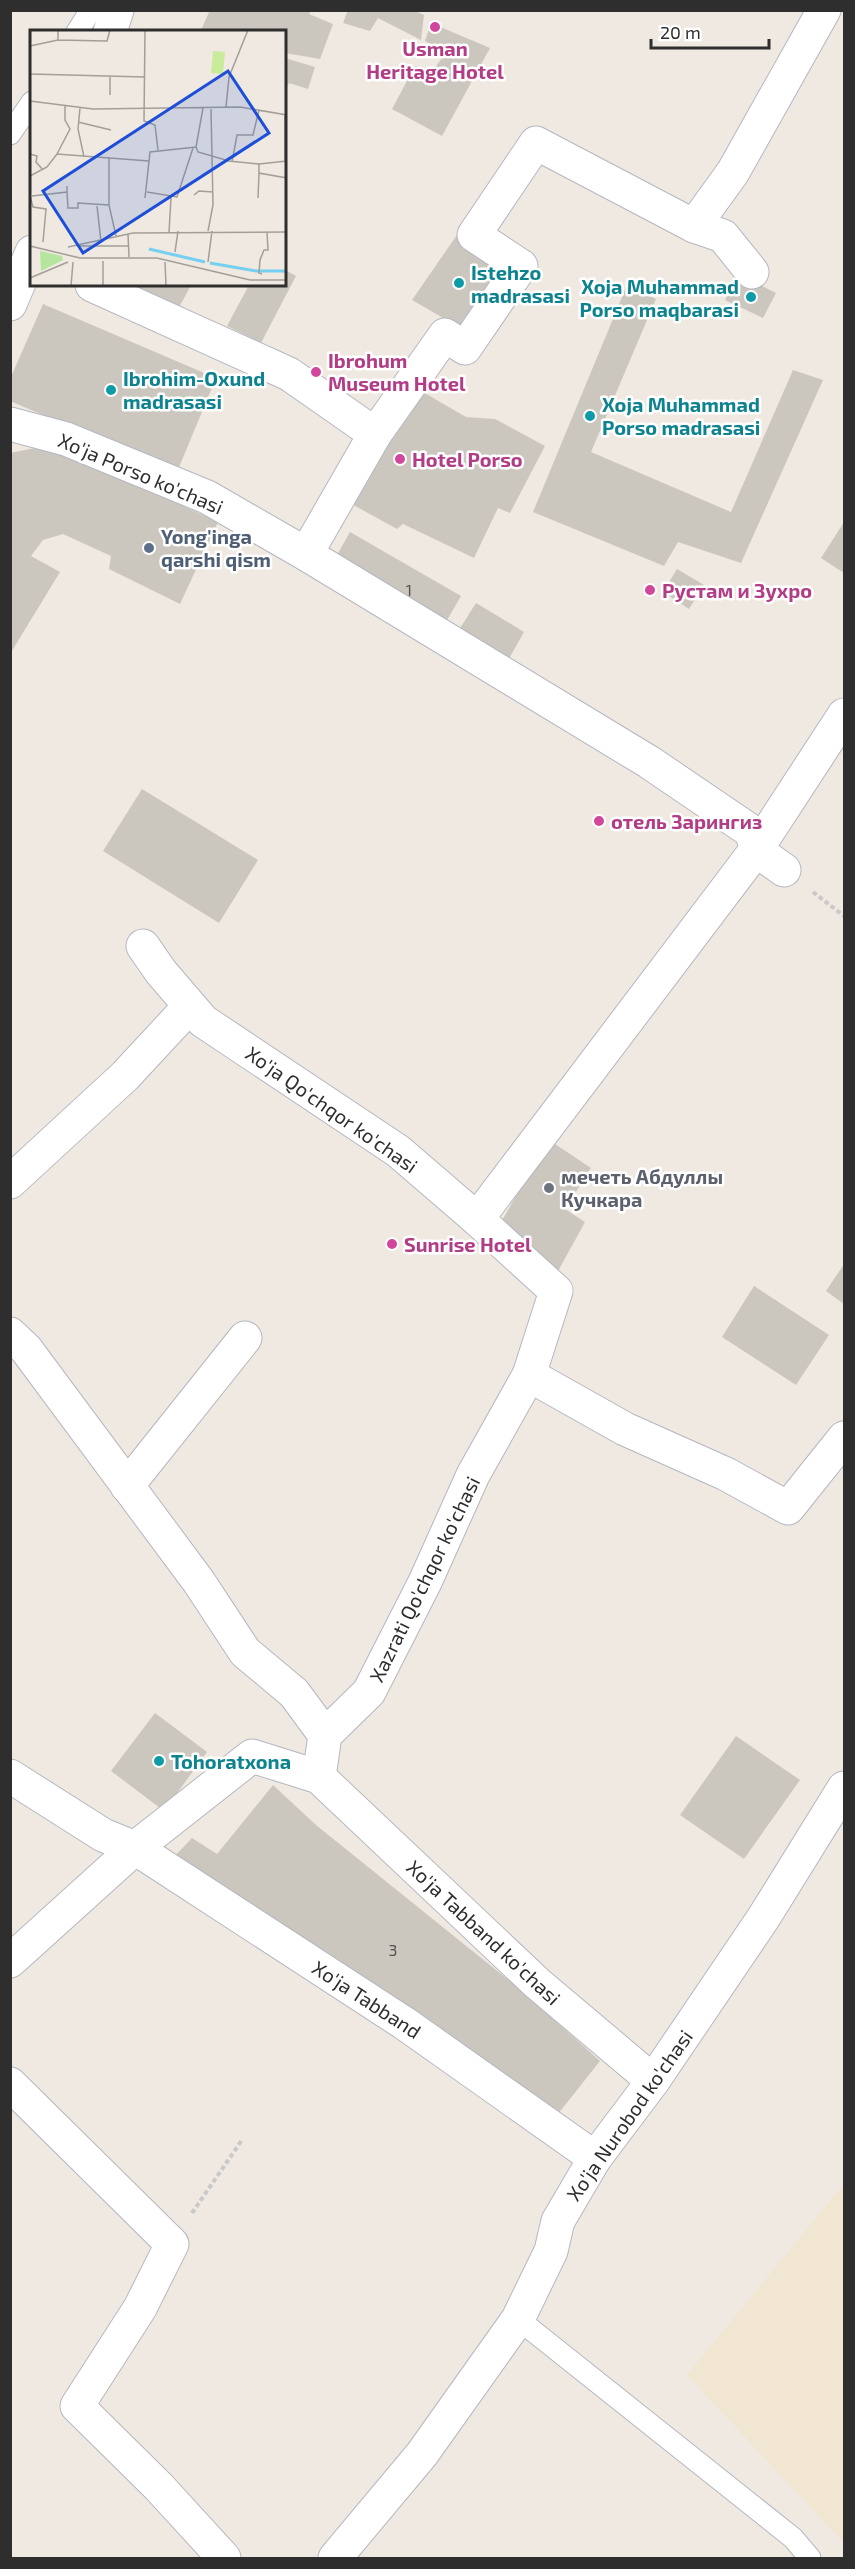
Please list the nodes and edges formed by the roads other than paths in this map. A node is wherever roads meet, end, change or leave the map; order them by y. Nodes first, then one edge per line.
1 (91, 10) edge
2 (117, 10) edge
3 (824, 10) edge
4 (78, 30) edge
5 (111, 30) edge
6 (30, 105) edge
7 (10, 134) edge
8 (694, 226) junction
9 (26, 254) edge
10 (752, 272) dead end
11 (94, 286) edge
12 (10, 304) edge
13 (10, 424) edge
14 (375, 434) junction
15 (306, 554) junction
16 (844, 715) edge
17 (756, 850) junction
18 (784, 870) dead end
19 (143, 946) dead end
20 (189, 1007) junction
21 (10, 1182) edge
22 (477, 1219) junction
23 (556, 1291) joint
24 (10, 1334) edge
25 (245, 1338) dead end
26 (529, 1375) junction
27 (844, 1438) edge
28 (127, 1485) junction
29 (325, 1736) junction
30 (10, 1776) edge
31 (319, 1777) junction
32 (844, 1788) edge
33 (135, 1848) junction
34 (10, 1961) edge
35 (653, 2081) junction
36 (10, 2084) edge
37 (595, 2158) junction
38 (519, 2319) junction
39 (224, 2559) edge
40 (335, 2559) edge
41 (810, 2559) edge

1 - 4 lane
2 - 5 street
3 - 8 street
6 - 7 lane
8 - 10 street
8 - 14 street
9 - 12 street
11 - 14 street
13 - 15 street, Xo'ja Porso ko'chasi
14 - 15 street
15 - 17 street, Xo'ja Porso ko'chasi
16 - 17 street
17 - 18 street
17 - 22 street
19 - 20 street, Xo'ja Qo'chqor ko'chasi
20 - 21 street
20 - 22 street, Xo'ja Qo'chqor ko'chasi
22 - 23 street, Xo'ja Qo'chqor ko'chasi
23 - 26 street, Xazrati Qo'chqor ko'chasi
24 - 28 street
25 - 28 street
26 - 27 street
26 - 29 street, Xazrati Qo'chqor ko'chasi
28 - 29 street
29 - 31 street
30 - 33 street, Xo'ja Tabband
31 - 33 street
31 - 35 street, Xo'ja Tabband ko'chasi
32 - 35 street, Xo'ja Nurobod ko'chasi
33 - 34 street
33 - 37 street, Xo'ja Tabband
35 - 37 street, Xo'ja Nurobod ko'chasi
36 - 39 street
37 - 38 street, Xo'ja Nurobod ko'chasi
38 - 40 street, Xo'ja Nurobod ko'chasi
38 - 41 lane

